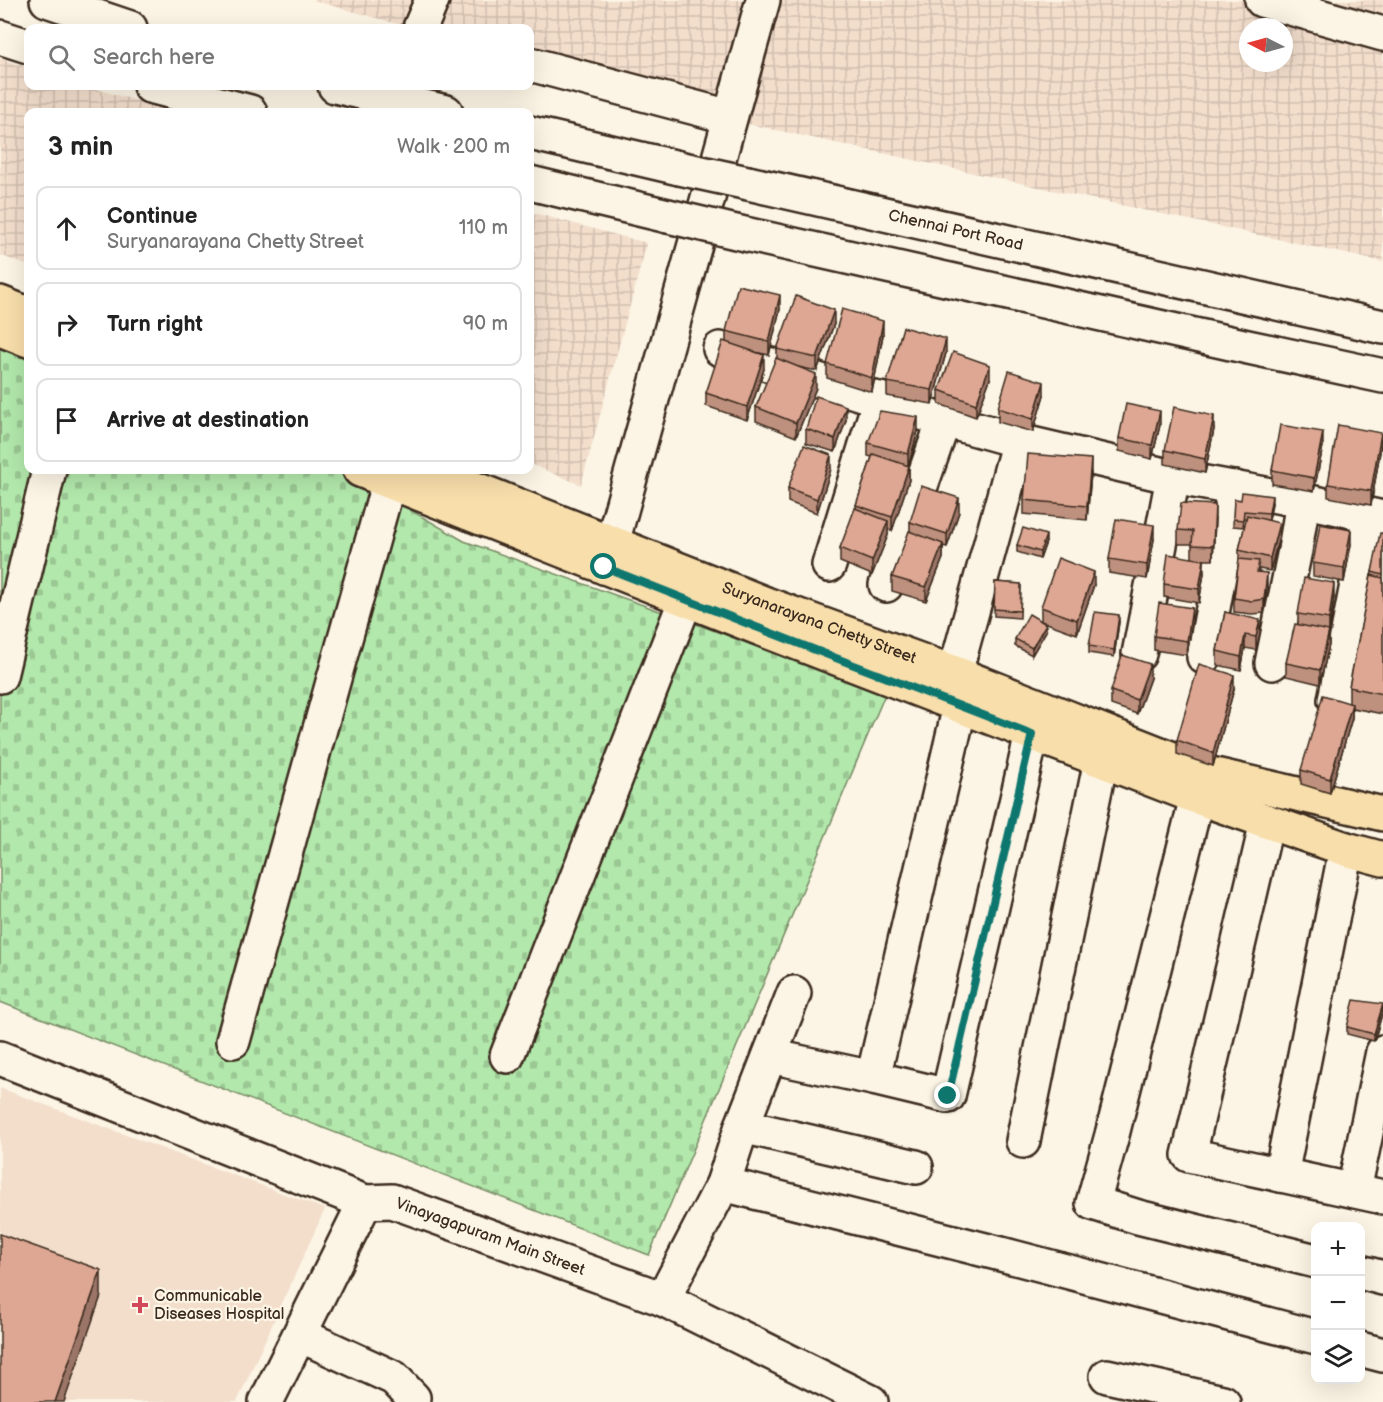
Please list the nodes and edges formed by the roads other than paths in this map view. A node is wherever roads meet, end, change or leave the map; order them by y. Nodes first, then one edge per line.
1 (47, 0) edge
2 (432, 0) edge
3 (763, 0) edge
4 (1262, 0) edge
5 (118, 24) edge
6 (422, 24) edge
7 (1383, 34) edge
8 (0, 37) edge
9 (24, 45) edge
10 (534, 65) edge
11 (165, 90) edge
12 (352, 90) edge
13 (235, 108) edge
14 (429, 108) edge
15 (730, 117) junction
16 (534, 134) edge
17 (534, 184) edge
18 (0, 303) edge
19 (24, 312) edge
20 (1380, 327) edge
21 (0, 329) edge
22 (24, 338) edge
23 (720, 349) edge
24 (1375, 374) edge
25 (880, 399) junction
26 (944, 420) junction
27 (1020, 441) junction
28 (48, 474) edge
29 (436, 474) edge
30 (375, 475) edge
31 (1173, 477) junction
32 (1235, 488) junction
33 (1303, 501) junction
34 (1376, 517) edge
35 (608, 555) junction
36 (829, 565) dead end
37 (886, 585) dead end
38 (686, 599) junction
39 (1139, 654) dead end
40 (1204, 657) dead end
41 (1272, 663) dead end
42 (955, 673) junction
43 (0, 676) edge
44 (1335, 700) edge
45 (960, 705) junction
46 (1032, 734) junction
47 (1101, 760) junction
48 (1204, 786) junction
49 (1383, 814) edge
50 (1267, 822) junction
51 (1346, 849) junction
52 (1383, 859) edge
53 (794, 993) dead end
54 (233, 1041) dead end
55 (1383, 1052) edge
56 (507, 1056) dead end
57 (770, 1056) junction
58 (0, 1058) edge
59 (873, 1078) junction
60 (742, 1126) junction
61 (1023, 1141) dead end
62 (916, 1167) dead end
63 (1281, 1175) junction
64 (723, 1184) junction
65 (1368, 1193) edge
66 (365, 1202) junction
67 (1311, 1260) edge
68 (1365, 1273) edge
69 (1383, 1278) edge
70 (663, 1299) junction
71 (300, 1335) junction
72 (1311, 1336) edge
73 (1365, 1350) edge
74 (1383, 1355) edge
75 (1107, 1376) dead end
76 (266, 1402) edge
77 (412, 1402) edge
78 (871, 1402) edge
79 (1223, 1402) edge

1 - 5 street
2 - 6 street
3 - 15 street
4 - 7 street
8 - 9 street
10 - 15 street
11 - 13 street
12 - 14 street
15 - 35 street
16 - 20 street, Chennai Port Road, bridge
17 - 24 street, bridge
18 - 19 main road
20 - 24 street
21 - 22 main road
23 - 25 street
25 - 26 street
25 - 36 street
26 - 27 street
26 - 37 street
27 - 31 street
27 - 42 street
28 - 43 street
29 - 35 main road, Suryanarayana Chetty Street
30 - 35 main road, Suryanarayana Chetty Street
30 - 54 street
31 - 32 street
31 - 39 street
32 - 33 street
32 - 40 street
33 - 34 street
33 - 41 street
34 - 44 street
35 - 38 main road, Suryanarayana Chetty Street
35 - 42 main road, Suryanarayana Chetty Street
38 - 45 main road, Suryanarayana Chetty Street
38 - 56 street
42 - 48 main road, Suryanarayana Chetty Street
45 - 46 main road, Suryanarayana Chetty Street
45 - 59 street
46 - 47 main road, Suryanarayana Chetty Street
46 - 59 street
47 - 48 main road, Suryanarayana Chetty Street
47 - 61 street
48 - 49 main road
48 - 50 main road
48 - 67 street
50 - 51 main road
50 - 63 street
51 - 52 main road
51 - 63 street
53 - 57 street
55 - 65 street
57 - 59 street
57 - 60 street
58 - 66 street, Vinayagapuram Main Street
60 - 62 street
60 - 64 street
63 - 65 street
64 - 70 street
64 - 72 street
66 - 70 street, Vinayagapuram Main Street
66 - 71 street
68 - 69 street
70 - 78 street, Vinayagapuram Main Street
71 - 76 street
71 - 77 street
73 - 74 street
75 - 79 street

